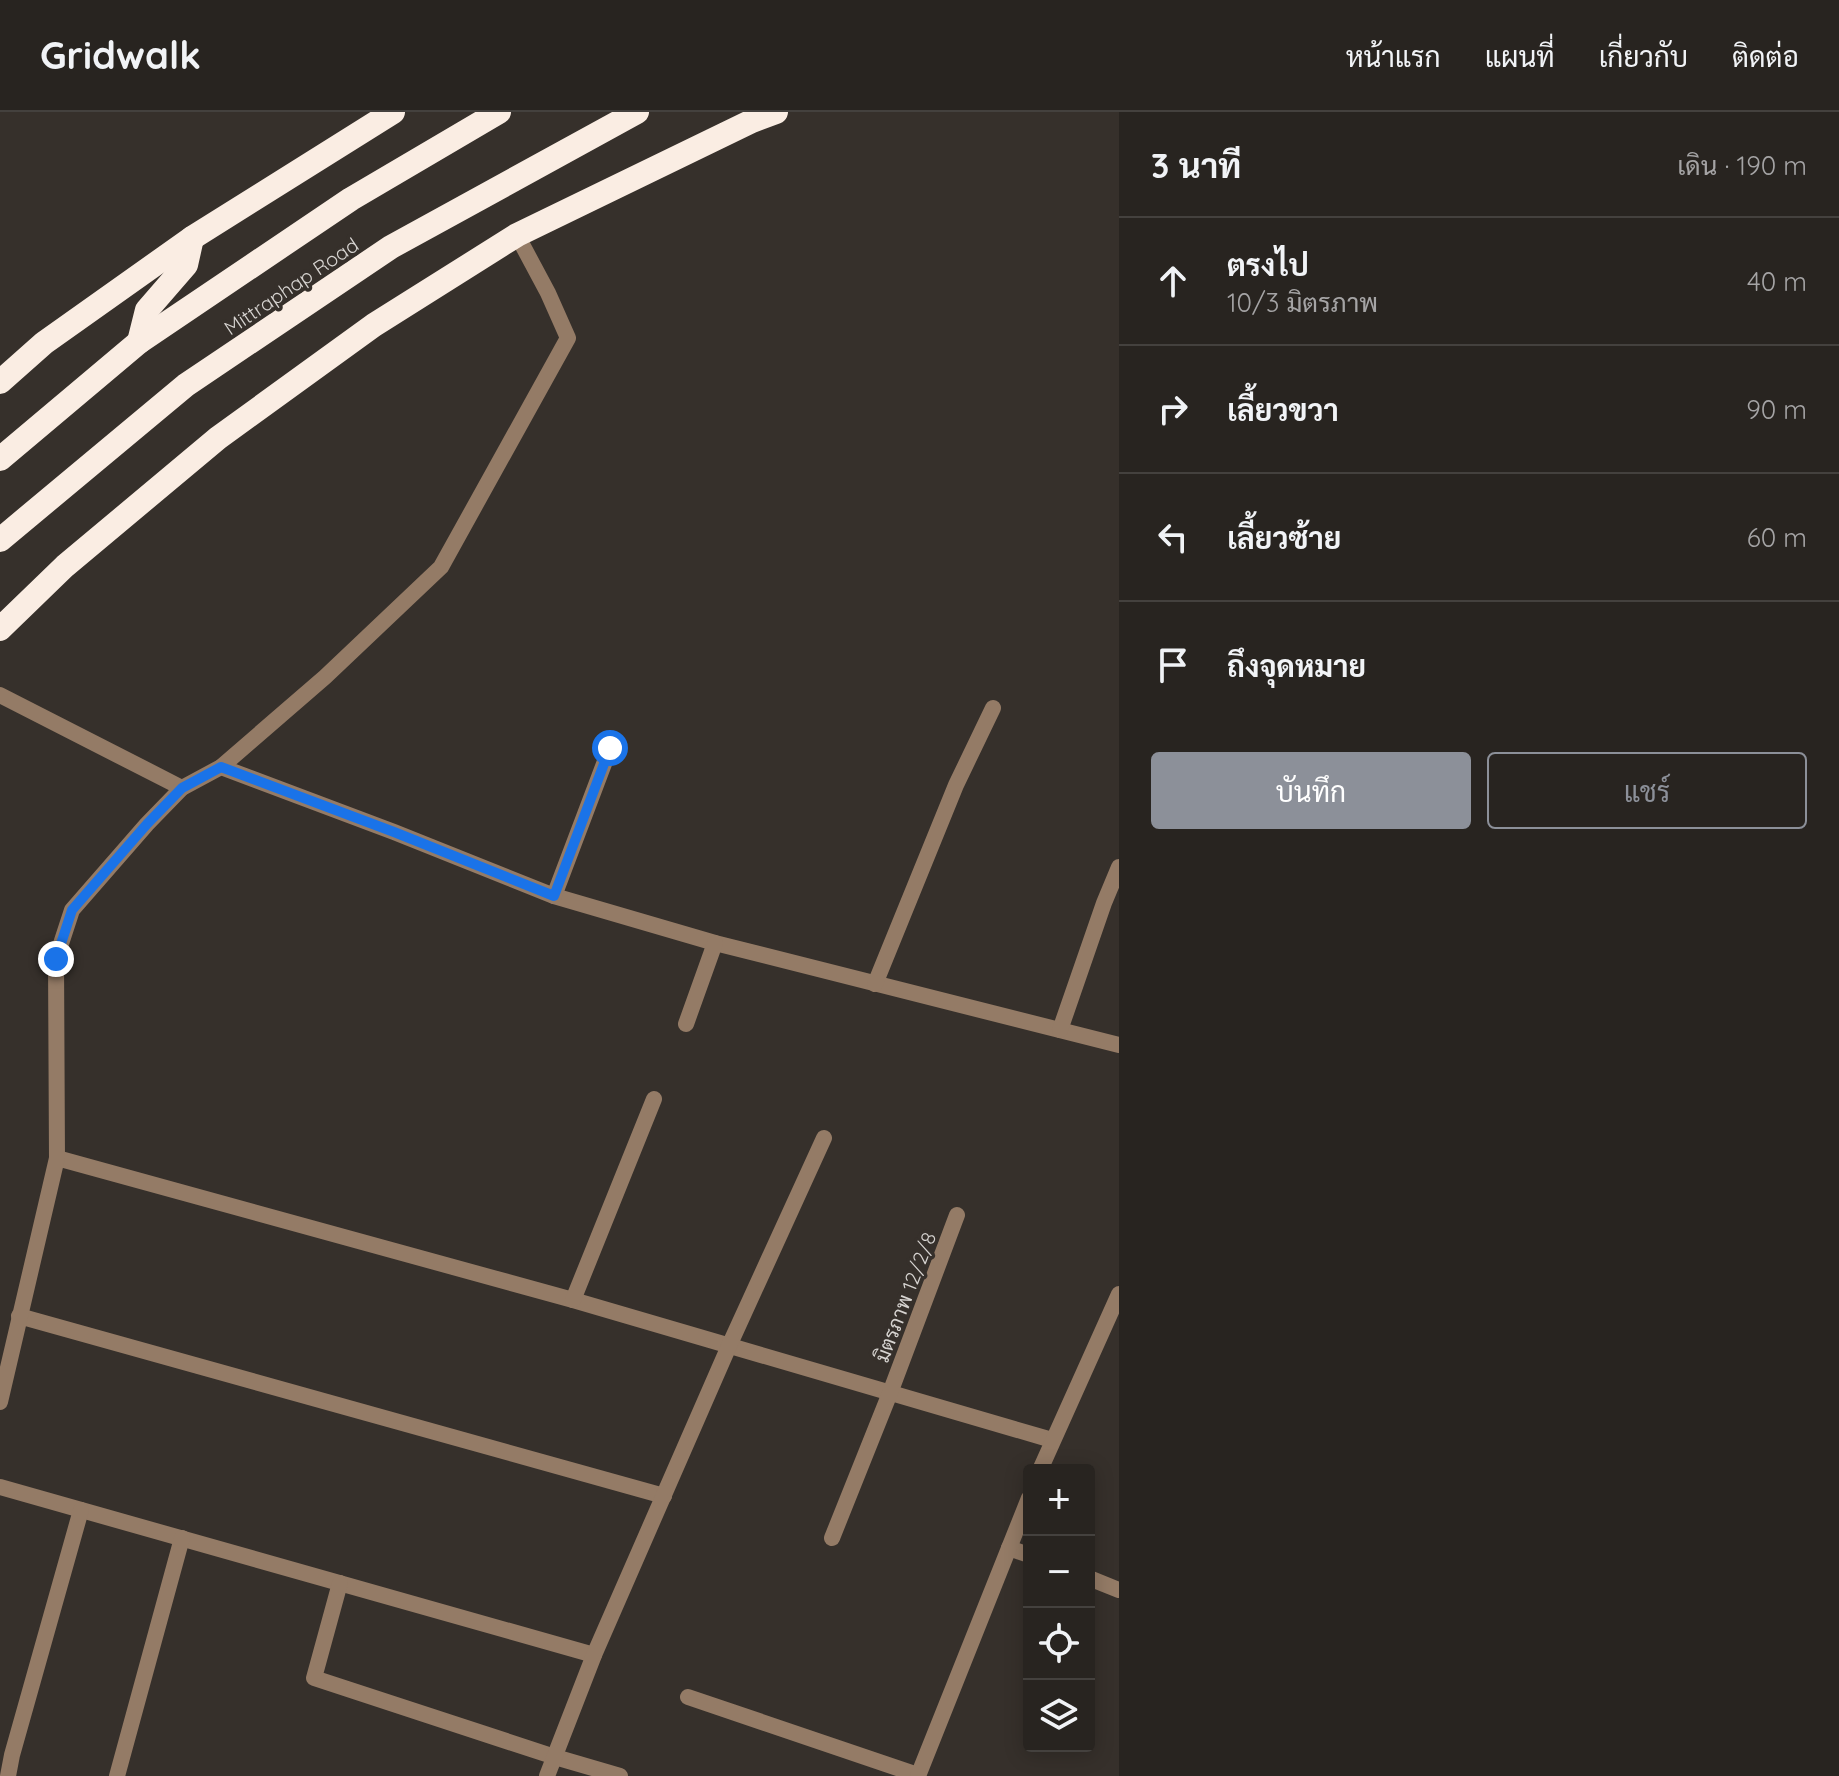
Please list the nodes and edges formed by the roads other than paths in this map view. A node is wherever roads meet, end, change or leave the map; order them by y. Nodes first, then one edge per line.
1 (393, 112) edge
2 (499, 112) edge
3 (637, 112) edge
4 (776, 112) edge
5 (754, 116) edge
6 (517, 235) junction
7 (192, 238) junction
8 (139, 342) junction
9 (0, 382) edge
10 (0, 459) edge
11 (0, 540) edge
12 (0, 629) edge
13 (0, 695) edge
14 (993, 708) dead end
15 (610, 748) dead end
16 (221, 767) junction
17 (182, 788) junction
18 (1119, 867) edge
19 (554, 896) junction
20 (715, 943) junction
21 (875, 984) junction
22 (686, 1024) dead end
23 (1060, 1030) junction
24 (1119, 1045) edge
25 (654, 1099) dead end
26 (824, 1138) dead end
27 (57, 1158) junction
28 (957, 1215) dead end
29 (1119, 1294) edge
30 (573, 1300) junction
31 (19, 1316) junction
32 (729, 1346) junction
33 (890, 1393) junction
34 (0, 1402) edge
35 (1052, 1440) junction
36 (1042, 1464) edge
37 (0, 1487) edge
38 (664, 1496) junction
39 (81, 1510) junction
40 (1023, 1513) edge
41 (182, 1538) junction
42 (832, 1538) dead end
43 (1009, 1548) junction
44 (1023, 1553) edge
45 (1095, 1580) edge
46 (340, 1583) junction
47 (1119, 1590) edge
48 (594, 1655) junction
49 (688, 1697) dead end
50 (555, 1757) junction
51 (8, 1776) edge
52 (117, 1776) edge
53 (547, 1776) edge
54 (620, 1776) edge
55 (918, 1776) edge

1 - 7 highway
2 - 8 highway, Mittraphap Road
3 - 11 highway, Mittraphap Road
4 - 5 highway
5 - 6 highway
6 - 12 highway
6 - 16 street
7 - 8 highway
7 - 9 highway
8 - 10 highway, Mittraphap Road
13 - 17 street
14 - 21 street
15 - 19 street
16 - 17 street
16 - 19 street
17 - 27 street
18 - 23 street
19 - 20 street
20 - 21 street
20 - 22 street
21 - 23 street
23 - 24 street
25 - 30 street
26 - 32 street
27 - 30 street
27 - 31 street
28 - 33 street, มิตรภาพ 12/2/8
29 - 35 street
30 - 32 street
31 - 34 street
31 - 38 street
32 - 33 street
32 - 38 street
33 - 35 street
33 - 42 street, มิตรภาพ 12/2/8
35 - 36 street
37 - 39 street
38 - 48 street
39 - 41 street
39 - 51 street
40 - 43 street
41 - 46 street
41 - 52 street
43 - 44 street
43 - 55 street
45 - 47 street
46 - 48 street
46 - 50 street
48 - 50 street
49 - 55 street
50 - 53 street
50 - 54 street

